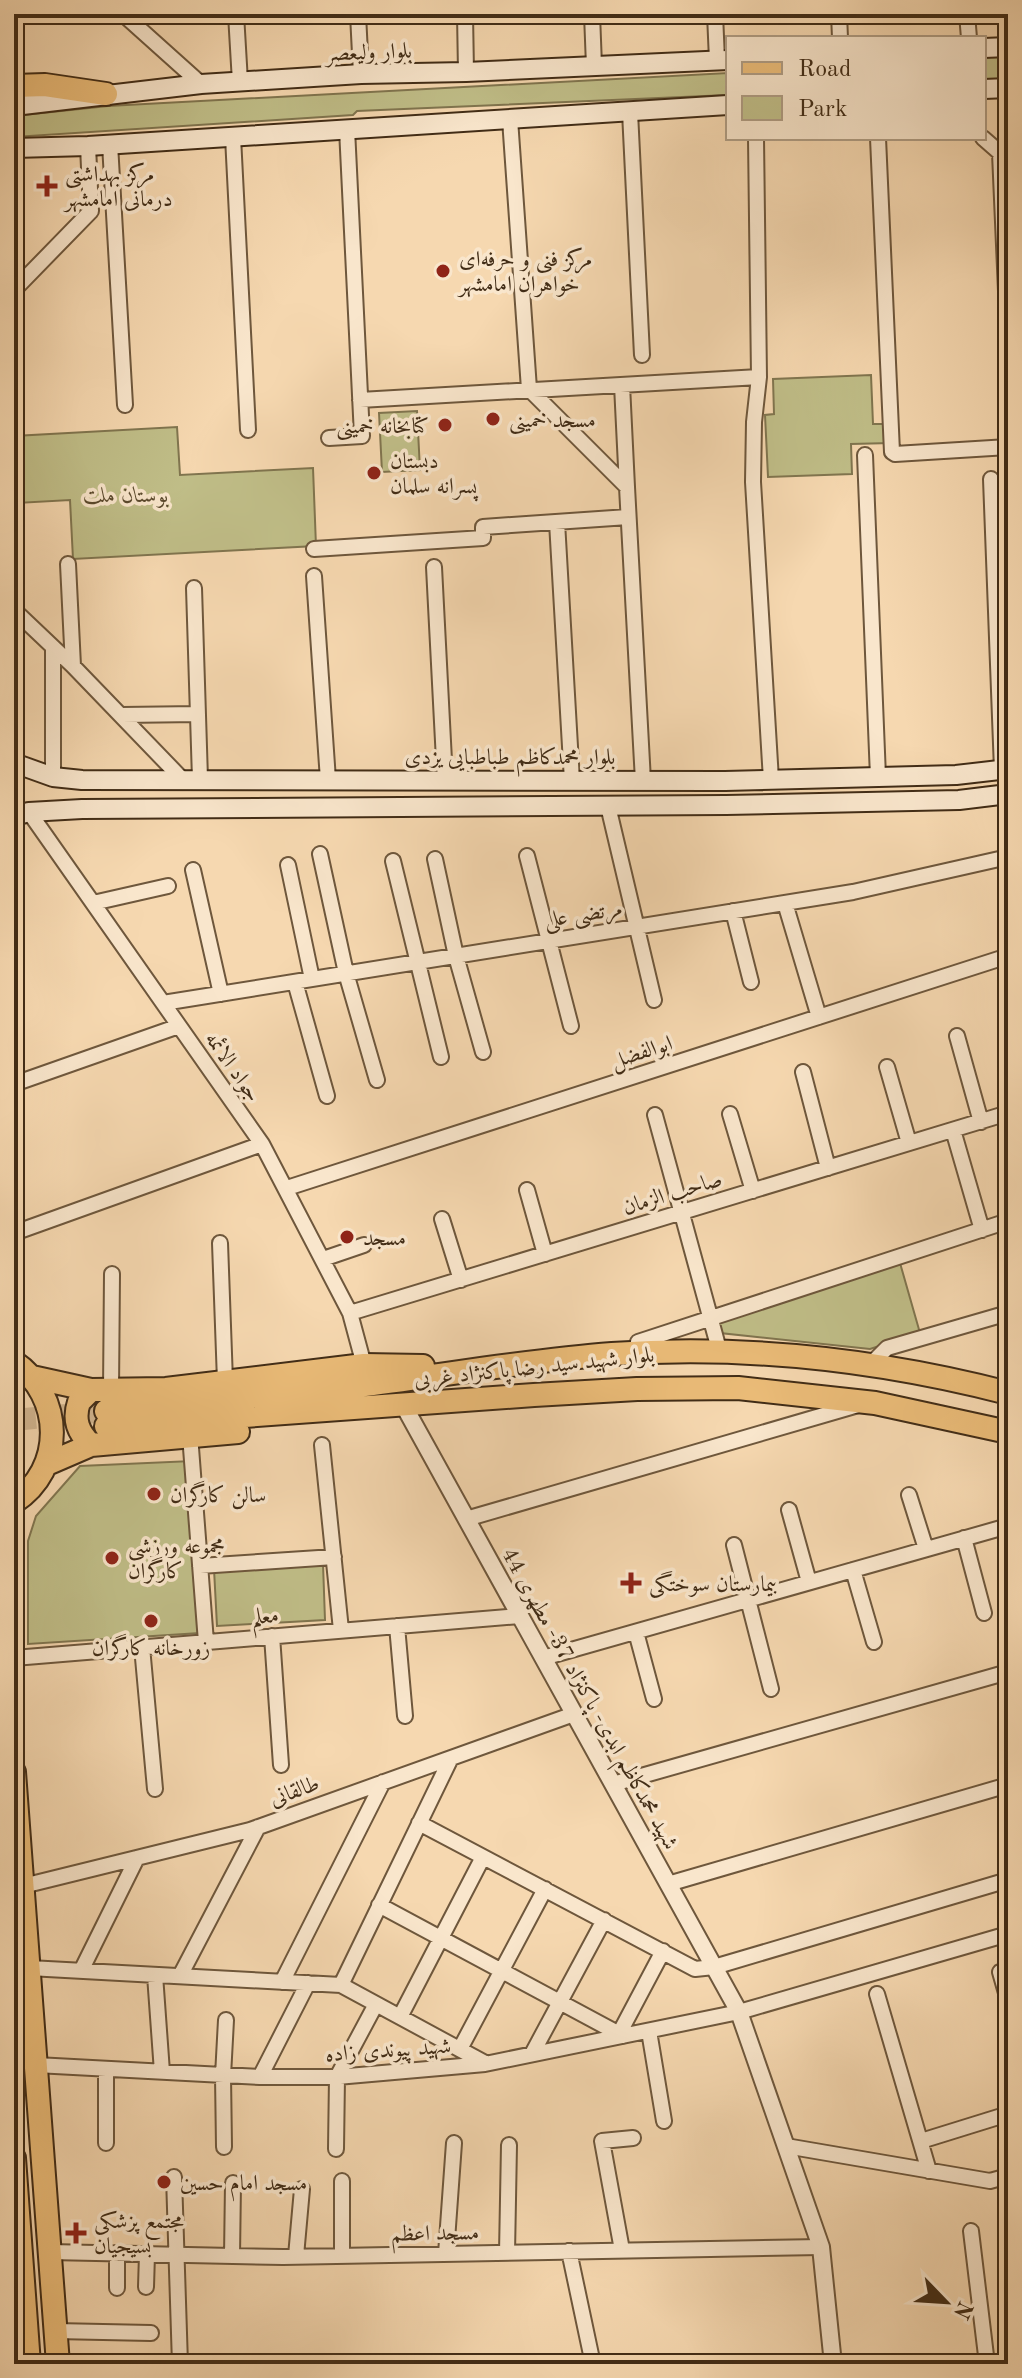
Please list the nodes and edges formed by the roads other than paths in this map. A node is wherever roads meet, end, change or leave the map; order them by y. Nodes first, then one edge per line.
1 (123, 14) edge
2 (236, 14) edge
3 (358, 14) edge
4 (465, 14) edge
5 (592, 14) edge
6 (715, 14) edge
7 (839, 14) edge
8 (967, 14) edge
9 (840, 36) edge
10 (969, 36) edge
11 (1008, 47) edge
12 (986, 48) edge
13 (722, 60) edge
14 (594, 66) junction
15 (466, 72) junction
16 (361, 74) junction
17 (240, 82) junction
18 (201, 84) junction
19 (14, 86) edge
20 (1008, 88) edge
21 (986, 89) edge
22 (106, 94) junction
23 (726, 105) edge
24 (14, 106) edge
25 (630, 112) junction
26 (510, 119) junction
27 (347, 129) junction
28 (233, 137) junction
29 (756, 140) edge
30 (878, 140) edge
31 (985, 140) edge
32 (110, 144) junction
33 (88, 146) junction
34 (14, 148) edge
35 (1004, 157) edge
36 (91, 211) junction
37 (112, 212) junction
38 (14, 290) edge
39 (1008, 337) edge
40 (642, 355) dead end
41 (759, 377) junction
42 (622, 385) junction
43 (529, 389) junction
44 (360, 400) junction
45 (125, 405) dead end
46 (248, 430) dead end
47 (329, 438) dead end
48 (1008, 447) edge
49 (865, 455) dead end
50 (991, 479) dead end
51 (627, 487) junction
52 (628, 517) junction
53 (557, 522) junction
54 (314, 549) dead end
55 (68, 564) dead end
56 (434, 567) dead end
57 (314, 576) dead end
58 (194, 588) dead end
59 (14, 610) edge
60 (53, 647) junction
61 (73, 666) junction
62 (198, 714) junction
63 (122, 715) junction
64 (14, 763) edge
65 (1005, 770) edge
66 (53, 777) junction
67 (878, 777) junction
68 (191, 779) junction
69 (328, 780) junction
70 (445, 780) junction
71 (771, 780) junction
72 (572, 781) junction
73 (643, 781) junction
74 (725, 781) junction
75 (1008, 794) edge
76 (726, 805) junction
77 (608, 806) junction
78 (22, 814) edge
79 (320, 854) dead end
80 (527, 856) dead end
81 (1008, 857) edge
82 (435, 859) dead end
83 (393, 861) dead end
84 (288, 865) dead end
85 (193, 870) dead end
86 (168, 886) dead end
87 (93, 903) junction
88 (785, 903) junction
89 (733, 911) junction
90 (637, 927) junction
91 (548, 941) junction
92 (456, 956) junction
93 (1008, 956) edge
94 (417, 962) junction
95 (346, 973) junction
96 (312, 979) junction
97 (295, 982) junction
98 (751, 982) dead end
99 (221, 994) junction
100 (654, 1000) dead end
101 (163, 1003) junction
102 (819, 1017) junction
103 (179, 1026) junction
104 (571, 1026) dead end
105 (957, 1036) dead end
106 (483, 1052) dead end
107 (441, 1057) dead end
108 (887, 1067) dead end
109 (803, 1072) dead end
110 (377, 1080) dead end
111 (14, 1084) edge
112 (327, 1096) dead end
113 (1008, 1113) edge
114 (730, 1114) dead end
115 (655, 1115) dead end
116 (981, 1122) junction
117 (953, 1130) junction
118 (909, 1143) junction
119 (262, 1144) junction
120 (828, 1168) junction
121 (287, 1188) junction
122 (527, 1190) dead end
123 (753, 1191) junction
124 (682, 1212) junction
125 (442, 1219) dead end
126 (1008, 1221) edge
127 (982, 1230) junction
128 (14, 1233) edge
129 (220, 1243) dead end
130 (364, 1245) dead end
131 (545, 1254) junction
132 (323, 1259) junction
133 (112, 1274) dead end
134 (461, 1280) junction
135 (350, 1313) junction
136 (1008, 1313) edge
137 (710, 1317) junction
138 (638, 1342) dead end
139 (720, 1353) junction
140 (14, 1362) edge
141 (364, 1365) junction
142 (869, 1366) junction
143 (447, 1372) junction
144 (32, 1377) junction
145 (225, 1381) junction
146 (1008, 1393) edge
147 (867, 1402) junction
148 (103, 1404) junction
149 (404, 1406) junction
150 (1008, 1432) edge
151 (190, 1435) junction
152 (91, 1445) junction
153 (322, 1445) dead end
154 (47, 1464) junction
155 (909, 1495) dead end
156 (18, 1503) edge
157 (789, 1510) dead end
158 (466, 1519) junction
159 (1008, 1526) edge
160 (964, 1538) junction
161 (734, 1545) dead end
162 (926, 1549) junction
163 (334, 1557) junction
164 (200, 1566) junction
165 (853, 1570) junction
166 (809, 1582) junction
167 (749, 1599) junction
168 (984, 1613) dead end
169 (520, 1616) junction
170 (397, 1626) junction
171 (341, 1630) junction
172 (636, 1632) junction
173 (272, 1636) junction
174 (206, 1642) junction
175 (874, 1642) dead end
176 (142, 1647) junction
177 (14, 1658) edge
178 (543, 1658) junction
179 (1008, 1672) edge
180 (771, 1689) dead end
181 (654, 1699) dead end
182 (574, 1714) junction
183 (405, 1716) dead end
184 (451, 1758) junction
185 (281, 1765) dead end
186 (14, 1772) edge
187 (383, 1782) junction
188 (613, 1784) junction
189 (1008, 1785) edge
190 (155, 1789) dead end
191 (419, 1823) junction
192 (258, 1827) junction
193 (483, 1857) junction
194 (137, 1858) junction
195 (1008, 1880) edge
196 (668, 1884) junction
197 (23, 1886) junction
198 (545, 1889) junction
199 (379, 1905) junction
200 (604, 1920) junction
201 (1008, 1934) edge
202 (441, 1938) junction
203 (663, 1951) junction
204 (714, 1967) junction
205 (29, 1968) junction
206 (81, 1971) junction
207 (501, 1971) junction
208 (1000, 1972) dead end
209 (155, 1975) junction
210 (180, 1976) junction
211 (282, 1982) junction
212 (308, 1983) junction
213 (341, 1985) junction
214 (877, 1994) dead end
215 (1008, 2000) edge
216 (560, 2002) junction
217 (376, 2004) junction
218 (739, 2012) junction
219 (400, 2017) junction
220 (226, 2020) dead end
221 (24, 2031) edge
222 (649, 2031) junction
223 (621, 2035) junction
224 (460, 2049) junction
225 (532, 2054) junction
226 (485, 2064) junction
227 (36, 2065) junction
228 (106, 2069) junction
229 (162, 2072) junction
230 (223, 2076) junction
231 (260, 2077) junction
232 (337, 2077) junction
233 (1008, 2114) edge
234 (664, 2121) dead end
235 (633, 2138) dead end
236 (921, 2141) junction
237 (106, 2143) dead end
238 (454, 2143) dead end
239 (509, 2145) dead end
240 (786, 2146) junction
241 (224, 2147) dead end
242 (336, 2149) dead end
243 (14, 2158) edge
244 (929, 2171) junction
245 (1008, 2176) edge
246 (174, 2177) dead end
247 (342, 2181) dead end
248 (233, 2183) dead end
249 (302, 2189) dead end
250 (971, 2231) dead end
251 (17, 2246) edge
252 (821, 2247) junction
253 (622, 2250) junction
254 (569, 2251) junction
255 (50, 2252) junction
256 (117, 2253) junction
257 (507, 2253) junction
258 (147, 2254) junction
259 (446, 2254) junction
260 (175, 2255) junction
261 (232, 2256) junction
262 (296, 2256) junction
263 (342, 2256) junction
264 (146, 2287) dead end
265 (117, 2288) dead end
266 (55, 2331) junction
267 (151, 2333) dead end
268 (29, 2364) edge
269 (66, 2364) edge
270 (180, 2364) edge
271 (593, 2364) edge
272 (833, 2364) edge
273 (987, 2364) edge

1 - 18 street
2 - 17 street
3 - 16 street
4 - 15 street
5 - 14 street
6 - 13 street
7 - 9 street
8 - 10 street
11 - 12 main road
13 - 14 main road, بلوار ولیعصر
14 - 15 main road, بلوار ولیعصر
15 - 16 main road, بلوار ولیعصر
16 - 17 main road, بلوار ولیعصر
17 - 18 main road, بلوار ولیعصر
18 - 22 main road, بلوار ولیعصر
19 - 22 main road
20 - 21 main road
22 - 24 main road, بلوار ولیعصر
23 - 25 main road
25 - 26 main road
25 - 40 street
26 - 27 main road
26 - 43 street
27 - 28 main road
27 - 44 street
28 - 32 main road
28 - 46 street
29 - 41 street
30 - 48 street
31 - 35 street
32 - 33 main road
32 - 37 street
33 - 34 main road
33 - 36 street
35 - 39 street
36 - 37 street
36 - 38 street
37 - 45 street
41 - 42 street
41 - 71 street
42 - 43 street
42 - 51 street
43 - 44 street
43 - 51 street
44 - 47 street
49 - 67 street
50 - 65 street
51 - 52 street
52 - 53 street
52 - 73 street
53 - 54 street
53 - 72 street
55 - 61 street
56 - 70 street
57 - 69 street
58 - 62 street
59 - 60 street
60 - 61 street
60 - 66 street
61 - 63 street
62 - 63 street
62 - 68 street
63 - 68 street
64 - 66 main road, بلوار محمدکاظم طباطبایی یزدی
65 - 67 main road, بلوار محمدکاظم طباطبایی یزدی
66 - 68 main road, بلوار محمدکاظم طباطبایی یزدی
67 - 71 main road, بلوار محمدکاظم طباطبایی یزدی
68 - 69 main road, بلوار محمدکاظم طباطبایی یزدی
69 - 70 main road, بلوار محمدکاظم طباطبایی یزدی
70 - 72 main road, بلوار محمدکاظم طباطبایی یزدی
71 - 74 main road, بلوار محمدکاظم طباطبایی یزدی
72 - 73 main road, بلوار محمدکاظم طباطبایی یزدی
73 - 74 main road, بلوار محمدکاظم طباطبایی یزدی
74 - 76 main road
75 - 76 main road
76 - 77 main road
77 - 78 main road
77 - 90 street
78 - 87 street, جواد الائمه
79 - 95 street
80 - 91 street
81 - 88 street, مرتضی علی
82 - 92 street
83 - 94 street
84 - 96 street
85 - 99 street
86 - 87 street
87 - 101 street, جواد الائمه
88 - 89 street, مرتضی علی
88 - 102 street
89 - 90 street, مرتضی علی
89 - 98 street
90 - 91 street, مرتضی علی
90 - 100 street
91 - 92 street, مرتضی علی
91 - 104 street
92 - 94 street, مرتضی علی
92 - 106 street
93 - 102 street, ابوالفضل
94 - 95 street, مرتضی علی
94 - 107 street
95 - 96 street, مرتضی علی
95 - 110 street
96 - 97 street, مرتضی علی
97 - 99 street, مرتضی علی
97 - 112 street
99 - 101 street, مرتضی علی
101 - 103 street, جواد الائمه
102 - 121 street, ابوالفضل
103 - 111 street
103 - 119 street, جواد الائمه
105 - 116 street
108 - 118 street
109 - 120 street
113 - 116 street, صاحب الزمان
114 - 123 street
115 - 124 street
116 - 117 street, صاحب الزمان
117 - 118 street, صاحب الزمان
117 - 127 street
118 - 120 street, صاحب الزمان
119 - 121 street, جواد الائمه
119 - 128 street
120 - 123 street, صاحب الزمان
121 - 132 street, جواد الائمه
122 - 131 street
123 - 124 street, صاحب الزمان
124 - 131 street, صاحب الزمان
124 - 137 street
125 - 134 street
126 - 127 street
127 - 137 street
129 - 145 street
130 - 132 street
131 - 134 street, صاحب الزمان
132 - 135 street, جواد الائمه
133 - 148 street
134 - 135 street, صاحب الزمان
135 - 141 street, جواد الائمه
136 - 142 street
137 - 138 street
137 - 139 street
139 - 142 main road, بلوار شهید سید رضا پاکنژاد غربی
139 - 143 main road, بلوار شهید سید رضا پاکنژاد غربی
140 - 144 main road
141 - 143 main road
141 - 145 main road
142 - 146 main road, بلوار شهید سید رضا پاکنژاد غربی
143 - 148 main road, بلوار شهید سید رضا پاکنژاد غربی
144 - 148 main road
144 - 154 main road
145 - 148 main road
147 - 149 main road
147 - 150 main road
147 - 158 street
148 - 149 main road
148 - 152 main road
149 - 151 main road
149 - 158 street, شهید محمدکاظم ابدی- پاکنژاد 37- مطهری 44
151 - 152 main road
151 - 164 street
152 - 154 main road
153 - 163 street
154 - 156 main road
155 - 162 street
157 - 166 street
158 - 169 street, شهید محمدکاظم ابدی- پاکنژاد 37- مطهری 44
159 - 160 street
160 - 162 street
160 - 168 street
161 - 167 street
162 - 165 street
163 - 164 street
163 - 171 street
164 - 174 street
165 - 166 street
165 - 175 street
166 - 167 street
167 - 172 street
167 - 180 street
169 - 170 street, معلم
169 - 178 street, شهید محمدکاظم ابدی- پاکنژاد 37- مطهری 44
170 - 171 street, معلم
170 - 183 street
171 - 173 street, معلم
172 - 178 street
172 - 181 street
173 - 174 street, معلم
173 - 185 street
174 - 176 street, معلم
176 - 177 street, معلم
176 - 190 street
178 - 182 street, شهید محمدکاظم ابدی- پاکنژاد 37- مطهری 44
179 - 188 street
182 - 184 street, طالقانی
182 - 188 street, شهید محمدکاظم ابدی- پاکنژاد 37- مطهری 44
184 - 187 street, طالقانی
184 - 191 street
186 - 197 main road
187 - 192 street, طالقانی
187 - 211 street
188 - 196 street, شهید محمدکاظم ابدی- پاکنژاد 37- مطهری 44
189 - 196 street
191 - 193 street
191 - 199 street
192 - 194 street, طالقانی
192 - 210 street
193 - 198 street
193 - 202 street
194 - 197 street, طالقانی
194 - 206 street
195 - 204 street
196 - 204 street, شهید محمدکاظم ابدی- پاکنژاد 37- مطهری 44
197 - 205 main road
198 - 200 street
198 - 207 street
199 - 202 street
199 - 213 street
200 - 203 street
200 - 216 street
201 - 218 street, شهید پیوندی زاده
202 - 207 street
202 - 219 street
203 - 204 street
203 - 223 street
204 - 218 street, شهید محمدکاظم ابدی- پاکنژاد 37- مطهری 44
205 - 206 street
205 - 221 main road
206 - 209 street
207 - 216 street
207 - 224 street
208 - 215 street
209 - 210 street
209 - 229 street
210 - 211 street
211 - 212 street
212 - 213 street
212 - 231 street
213 - 217 street
214 - 236 street
216 - 223 street
216 - 225 street
217 - 219 street
217 - 232 street
218 - 222 street, شهید پیوندی زاده
218 - 240 street
219 - 224 street
220 - 230 street
221 - 227 main road
222 - 223 street, شهید پیوندی زاده
222 - 234 street
223 - 225 street, شهید پیوندی زاده
224 - 226 street
225 - 226 street, شهید پیوندی زاده
226 - 232 street, شهید پیوندی زاده
227 - 228 street, شهید پیوندی زاده
227 - 255 main road
228 - 229 street, شهید پیوندی زاده
228 - 237 street
229 - 230 street, شهید پیوندی زاده
230 - 231 street, شهید پیوندی زاده
230 - 241 street
231 - 232 street, شهید پیوندی زاده
232 - 242 street
233 - 236 street
235 - 253 street
236 - 244 street
238 - 259 street
239 - 257 street
240 - 244 street
240 - 252 street
243 - 251 main road
244 - 245 street
246 - 260 street
247 - 263 street
248 - 261 street
249 - 262 street
250 - 273 street
251 - 268 main road
252 - 253 street, مسجد اعظم
252 - 272 street
253 - 254 street, مسجد اعظم
254 - 257 street, مسجد اعظم
254 - 271 street
255 - 256 street, مسجد اعظم
255 - 266 main road
256 - 258 street, مسجد اعظم
256 - 265 street
257 - 259 street, مسجد اعظم
258 - 260 street, مسجد اعظم
258 - 264 street
259 - 263 street, مسجد اعظم
260 - 261 street, مسجد اعظم
260 - 270 street
261 - 262 street, مسجد اعظم
262 - 263 street, مسجد اعظم
266 - 267 street
266 - 269 main road

